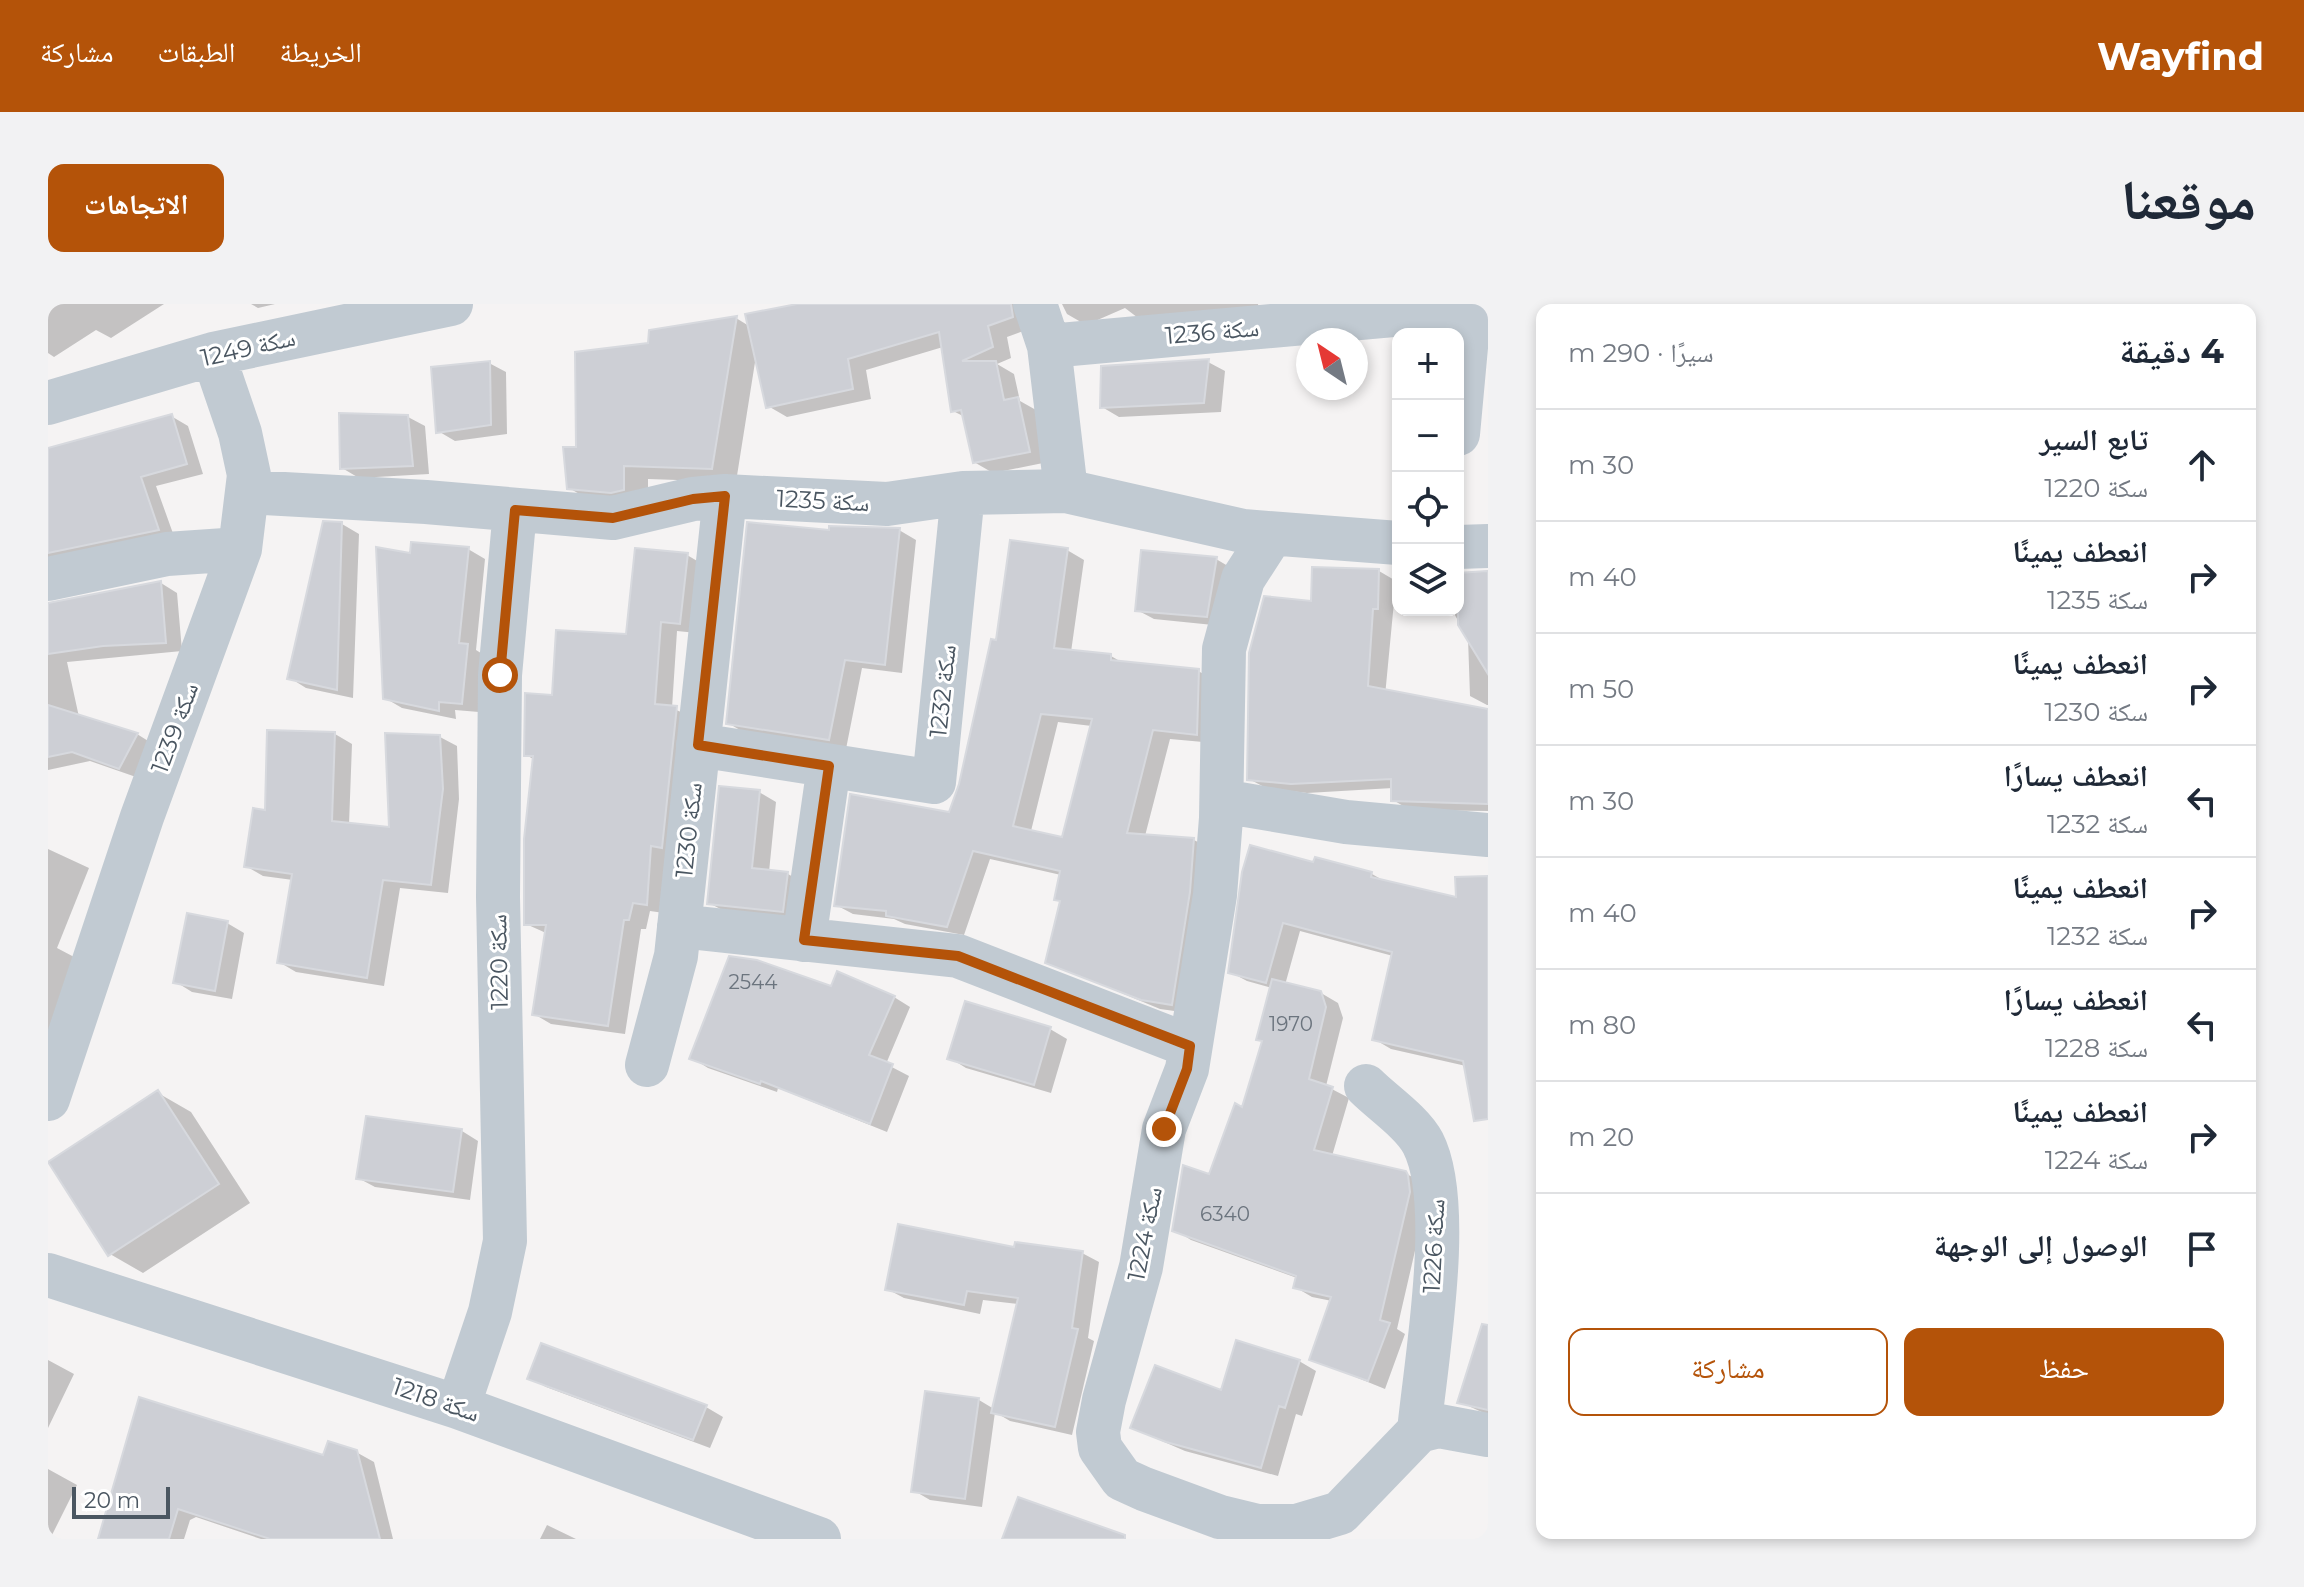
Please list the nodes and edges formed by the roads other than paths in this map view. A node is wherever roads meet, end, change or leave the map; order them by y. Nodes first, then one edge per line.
1 (451, 304) edge
2 (1035, 304) edge
3 (1471, 306) edge
4 (1049, 346) junction
5 (213, 354) junction
6 (1461, 400) edge
7 (48, 403) edge
8 (1066, 491) junction
9 (247, 492) junction
10 (963, 493) junction
11 (725, 496) junction
12 (515, 510) junction
13 (1272, 534) junction
14 (1392, 543) edge
15 (1488, 546) edge
16 (1464, 547) edge
17 (240, 549) junction
18 (48, 579) edge
19 (698, 745) junction
20 (829, 766) junction
21 (1222, 801) junction
22 (1488, 835) edge
23 (679, 926) junction
24 (804, 940) junction
25 (1190, 1046) junction
26 (647, 1065) dead end
27 (1366, 1086) dead end
28 (48, 1099) edge
29 (48, 1275) edge
30 (458, 1407) junction
31 (1419, 1431) junction
32 (1488, 1435) edge
33 (819, 1539) edge

1 - 5 street, سكة 1249
2 - 4 street
3 - 4 street, سكة 1236
3 - 6 street
4 - 8 street
5 - 7 street, سكة 1249
5 - 9 street, سكة 1239
8 - 10 street, سكة 1235
8 - 13 street, سكة 1235
9 - 12 street, سكة 1235
9 - 17 street, سكة 1239
10 - 11 street, سكة 1235
10 - 20 street, سكة 1232
11 - 12 street, سكة 1235
11 - 19 street, سكة 1230
12 - 30 street, سكة 1220
13 - 14 street, سكة 1235
13 - 21 street, سكة 1224
15 - 16 street
17 - 18 street
17 - 28 street, سكة 1239
19 - 20 street, سكة 1232
19 - 23 street, سكة 1230
20 - 24 street
21 - 22 street
21 - 25 street, سكة 1224
23 - 24 street
23 - 26 street, سكة 1230
24 - 25 street
25 - 31 street, سكة 1224
27 - 31 street, سكة 1226
29 - 30 street, سكة 1218
30 - 33 street, سكة 1218
31 - 32 street

